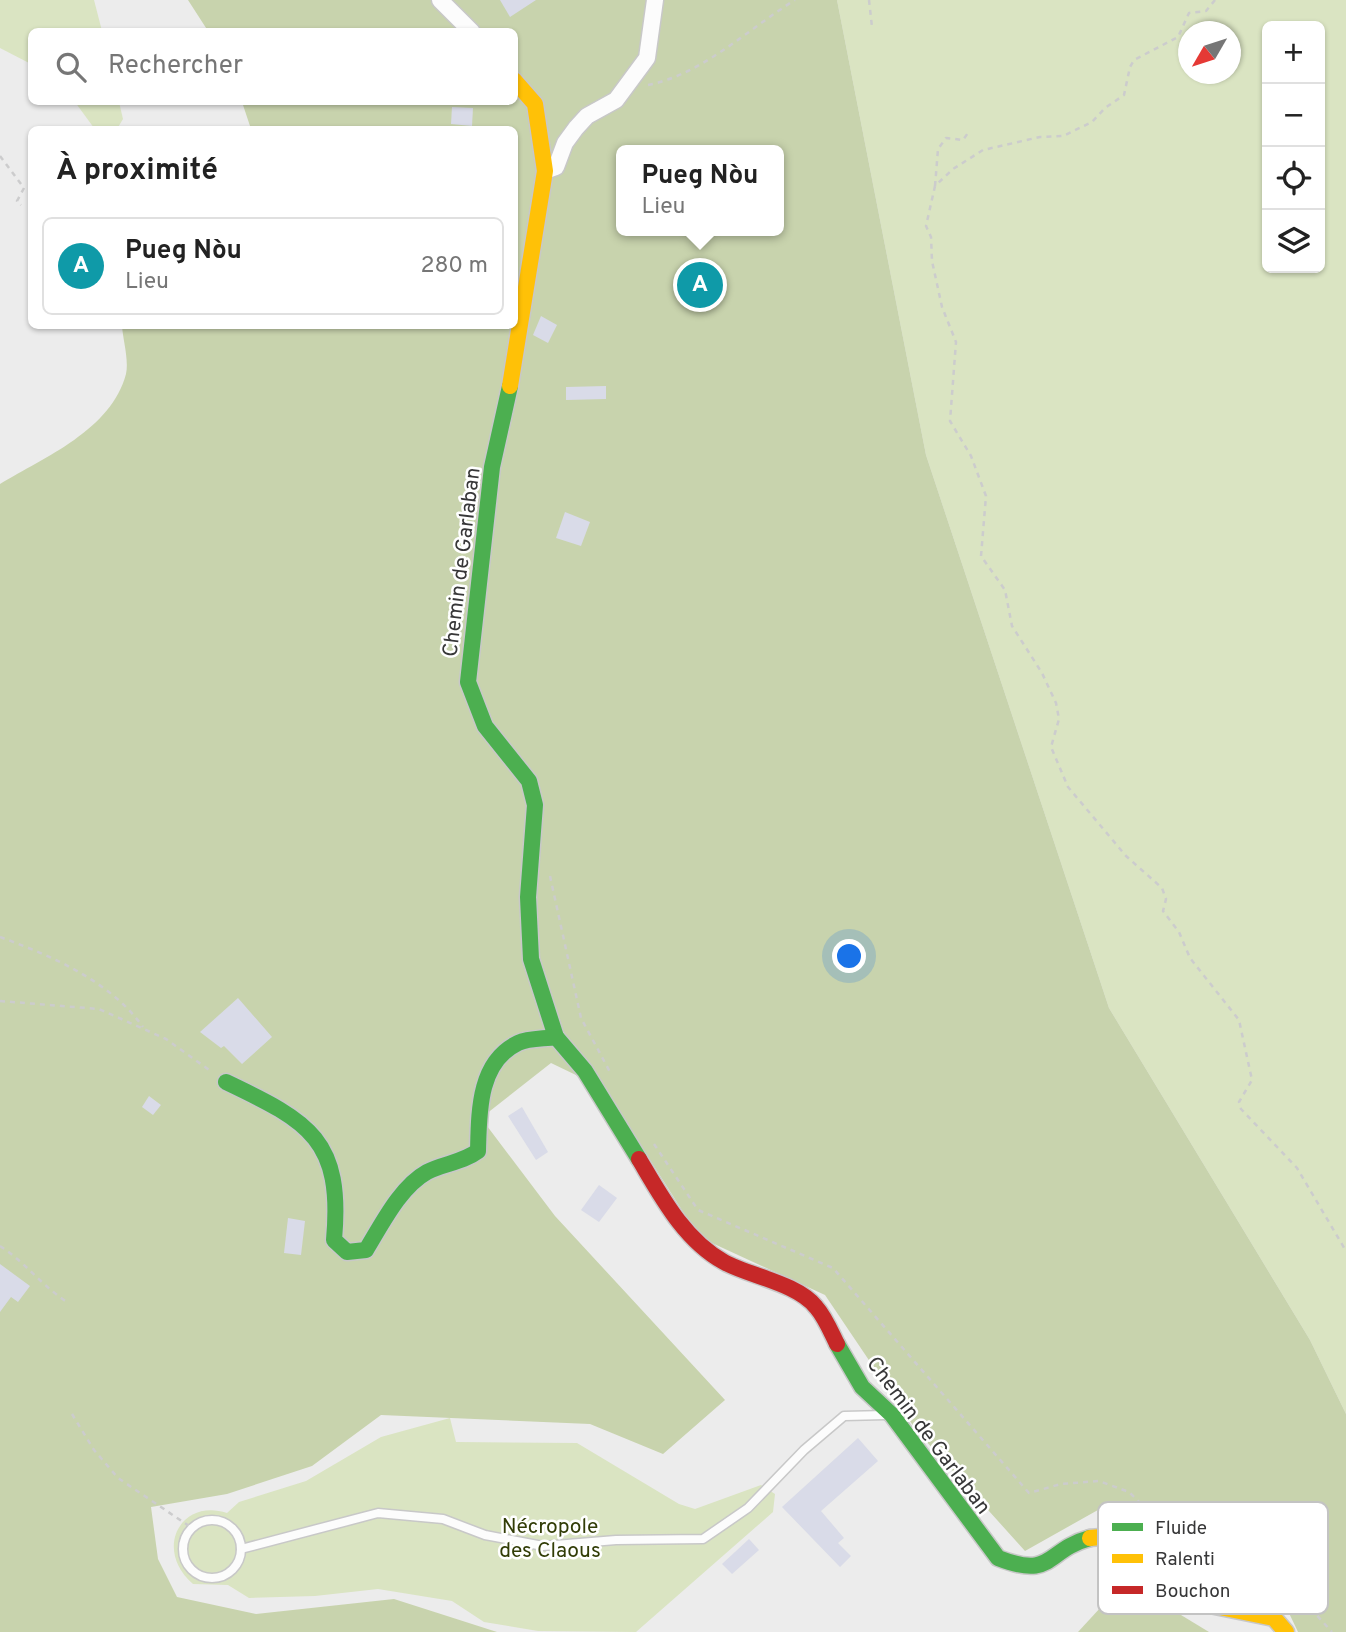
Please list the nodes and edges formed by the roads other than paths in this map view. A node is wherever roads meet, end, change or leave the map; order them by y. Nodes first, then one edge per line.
1 (440, 0) edge
2 (655, 0) edge
3 (468, 28) edge
4 (518, 85) edge
5 (545, 171) junction
6 (556, 1037) junction
7 (226, 1082) road end
8 (892, 1415) junction
9 (1098, 1536) edge
10 (241, 1549) junction
11 (1254, 1614) edge
12 (1286, 1632) edge

1 - 3 street
2 - 5 street
4 - 5 street, Chemin de Garlaban
5 - 6 street, Chemin de Garlaban
6 - 7 street
6 - 8 street, Chemin de Garlaban
8 - 9 street, Chemin de Garlaban
8 - 10 lane
10 - 10 lane
11 - 12 street, Chemin de Garlaban

